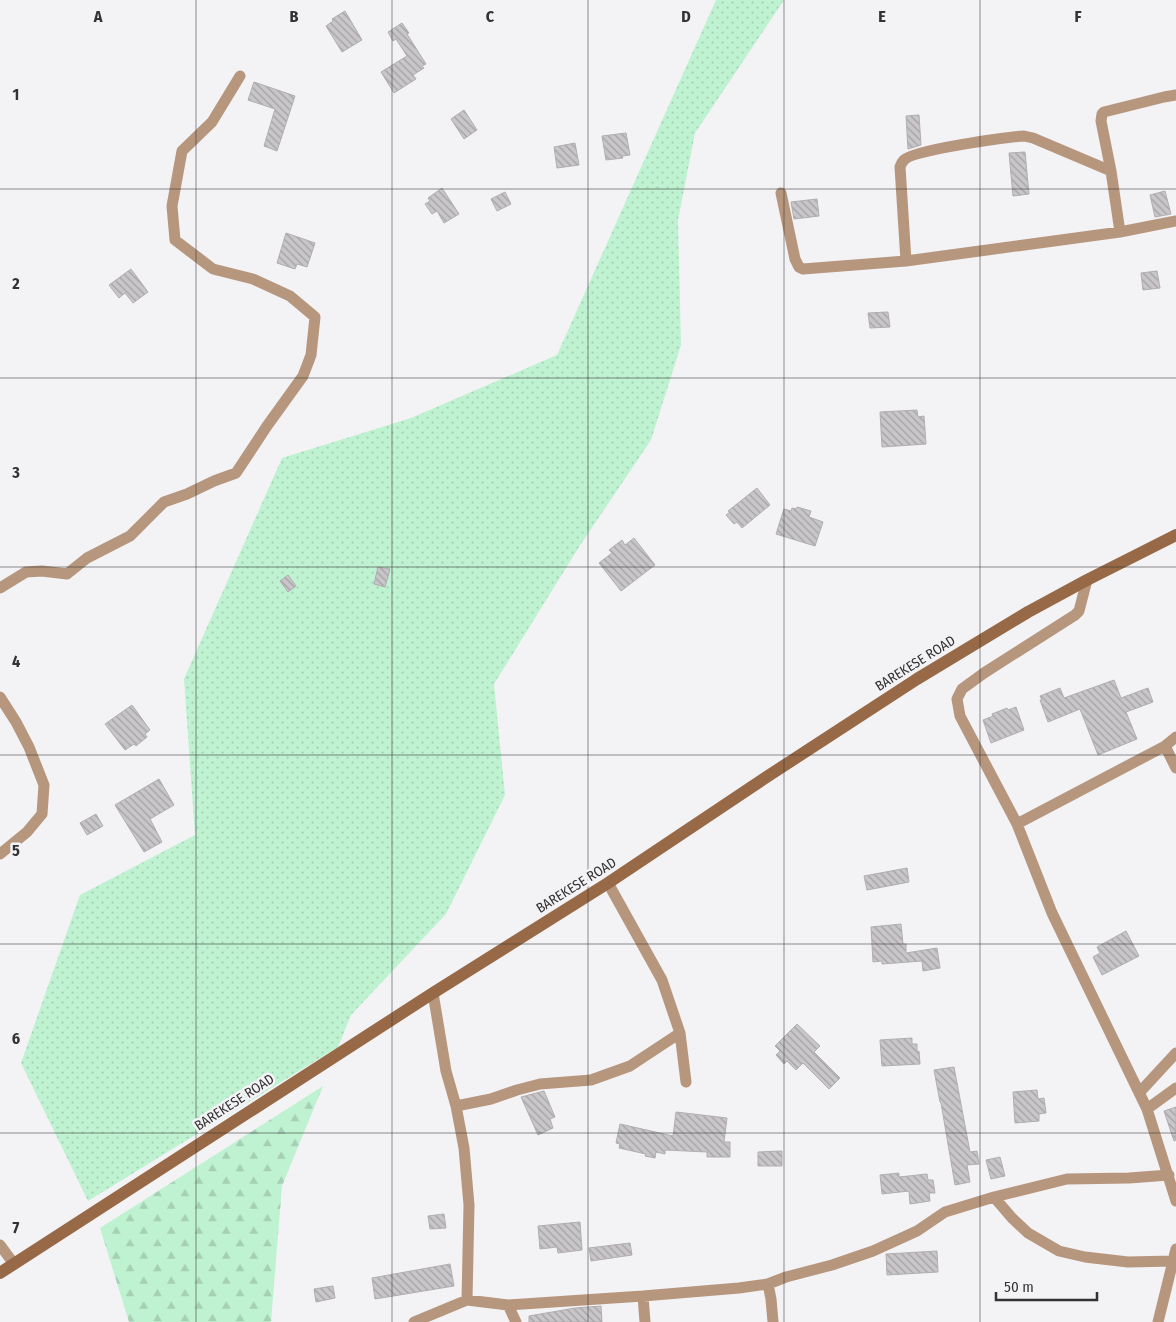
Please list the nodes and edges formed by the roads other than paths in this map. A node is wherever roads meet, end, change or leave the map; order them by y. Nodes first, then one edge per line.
1 (240, 76) dead end
2 (1176, 95) edge
3 (1110, 171) junction
4 (781, 193) dead end
5 (1176, 221) edge
6 (1120, 232) junction
7 (906, 261) junction
8 (1176, 535) edge
9 (1087, 580) junction
10 (0, 588) edge
11 (0, 697) edge
12 (1176, 737) edge
13 (1165, 746) junction
14 (1176, 768) edge
15 (1017, 824) junction
16 (0, 854) edge
17 (608, 883) junction
18 (433, 992) junction
19 (680, 1033) junction
20 (1176, 1053) edge
21 (686, 1082) dead end
22 (1176, 1088) edge
23 (1139, 1092) junction
24 (456, 1106) junction
25 (1147, 1109) junction
26 (1169, 1175) junction
27 (994, 1197) junction
28 (1176, 1201) edge
29 (0, 1245) edge
30 (1176, 1249) edge
31 (1173, 1261) junction
32 (14, 1264) junction
33 (0, 1273) edge
34 (768, 1284) junction
35 (643, 1296) junction
36 (467, 1300) junction
37 (508, 1305) junction
38 (414, 1322) edge
39 (516, 1322) edge
40 (645, 1322) edge
41 (773, 1322) edge
42 (1158, 1322) edge

1 - 10 street
2 - 3 street
3 - 6 street
3 - 7 street
4 - 7 street
5 - 6 street
6 - 7 street
8 - 9 main road, BAREKESE ROAD
9 - 15 street
9 - 17 main road, BAREKESE ROAD
11 - 16 street
12 - 13 street
13 - 14 street
13 - 15 street
15 - 23 street
17 - 18 main road, BAREKESE ROAD
17 - 19 street
18 - 24 street
18 - 32 main road, BAREKESE ROAD
19 - 21 street
19 - 24 street
20 - 23 street
22 - 25 street
23 - 25 street
24 - 36 street
25 - 26 street
26 - 27 street
26 - 28 street
27 - 31 street
27 - 34 street
29 - 32 street
30 - 31 street
31 - 42 street
32 - 33 main road, BAREKESE ROAD
34 - 35 street
34 - 41 street
35 - 37 street
35 - 40 street
36 - 37 street
36 - 38 street
37 - 39 street

